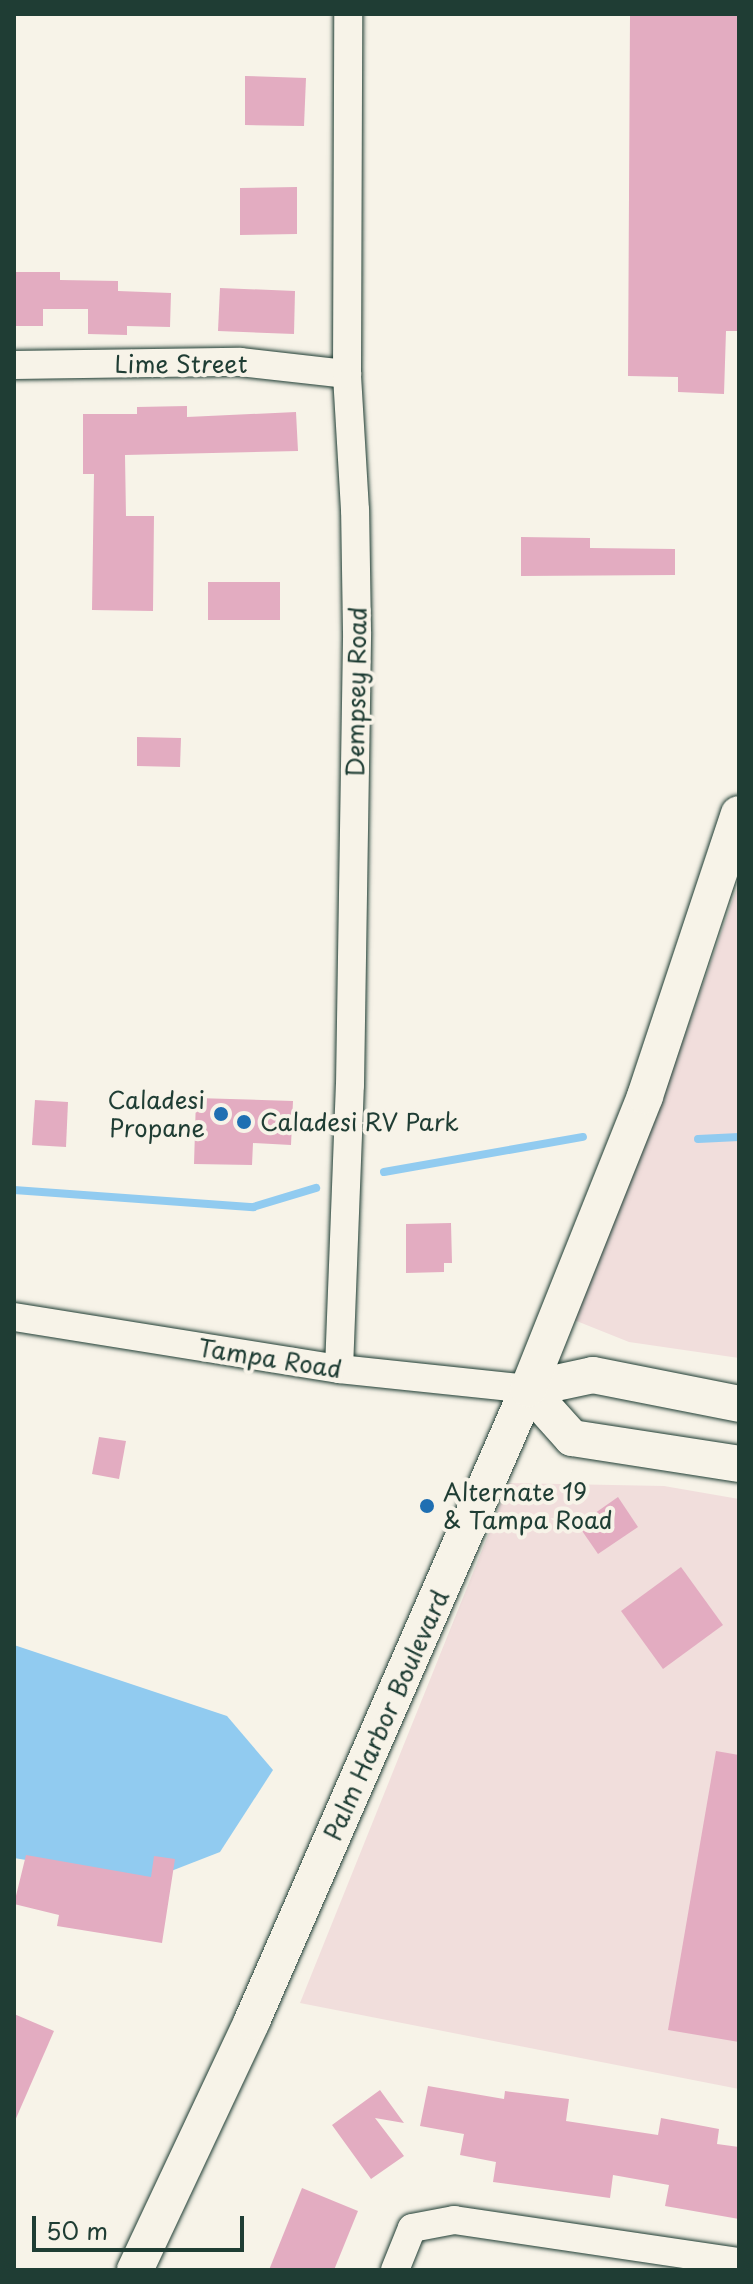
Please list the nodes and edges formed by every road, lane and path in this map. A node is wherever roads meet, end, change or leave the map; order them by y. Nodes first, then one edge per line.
1 (348, 14) edge
2 (14, 365) edge
3 (347, 374) junction
4 (739, 814) edge
5 (14, 1317) edge
6 (339, 1369) junction
7 (528, 1389) junction
8 (739, 1404) edge
9 (739, 1464) edge
10 (739, 2262) edge
11 (135, 2270) edge
12 (395, 2270) edge

1 - 3 street, Dempsey Road
2 - 3 street, Lime Street
3 - 6 street, Dempsey Road
4 - 7 main road, Palm Harbor Boulevard
5 - 6 street, Tampa Road
6 - 7 street, Tampa Road
7 - 8 main road, Tampa Road
7 - 9 main road
7 - 11 main road, Palm Harbor Boulevard
10 - 12 street

